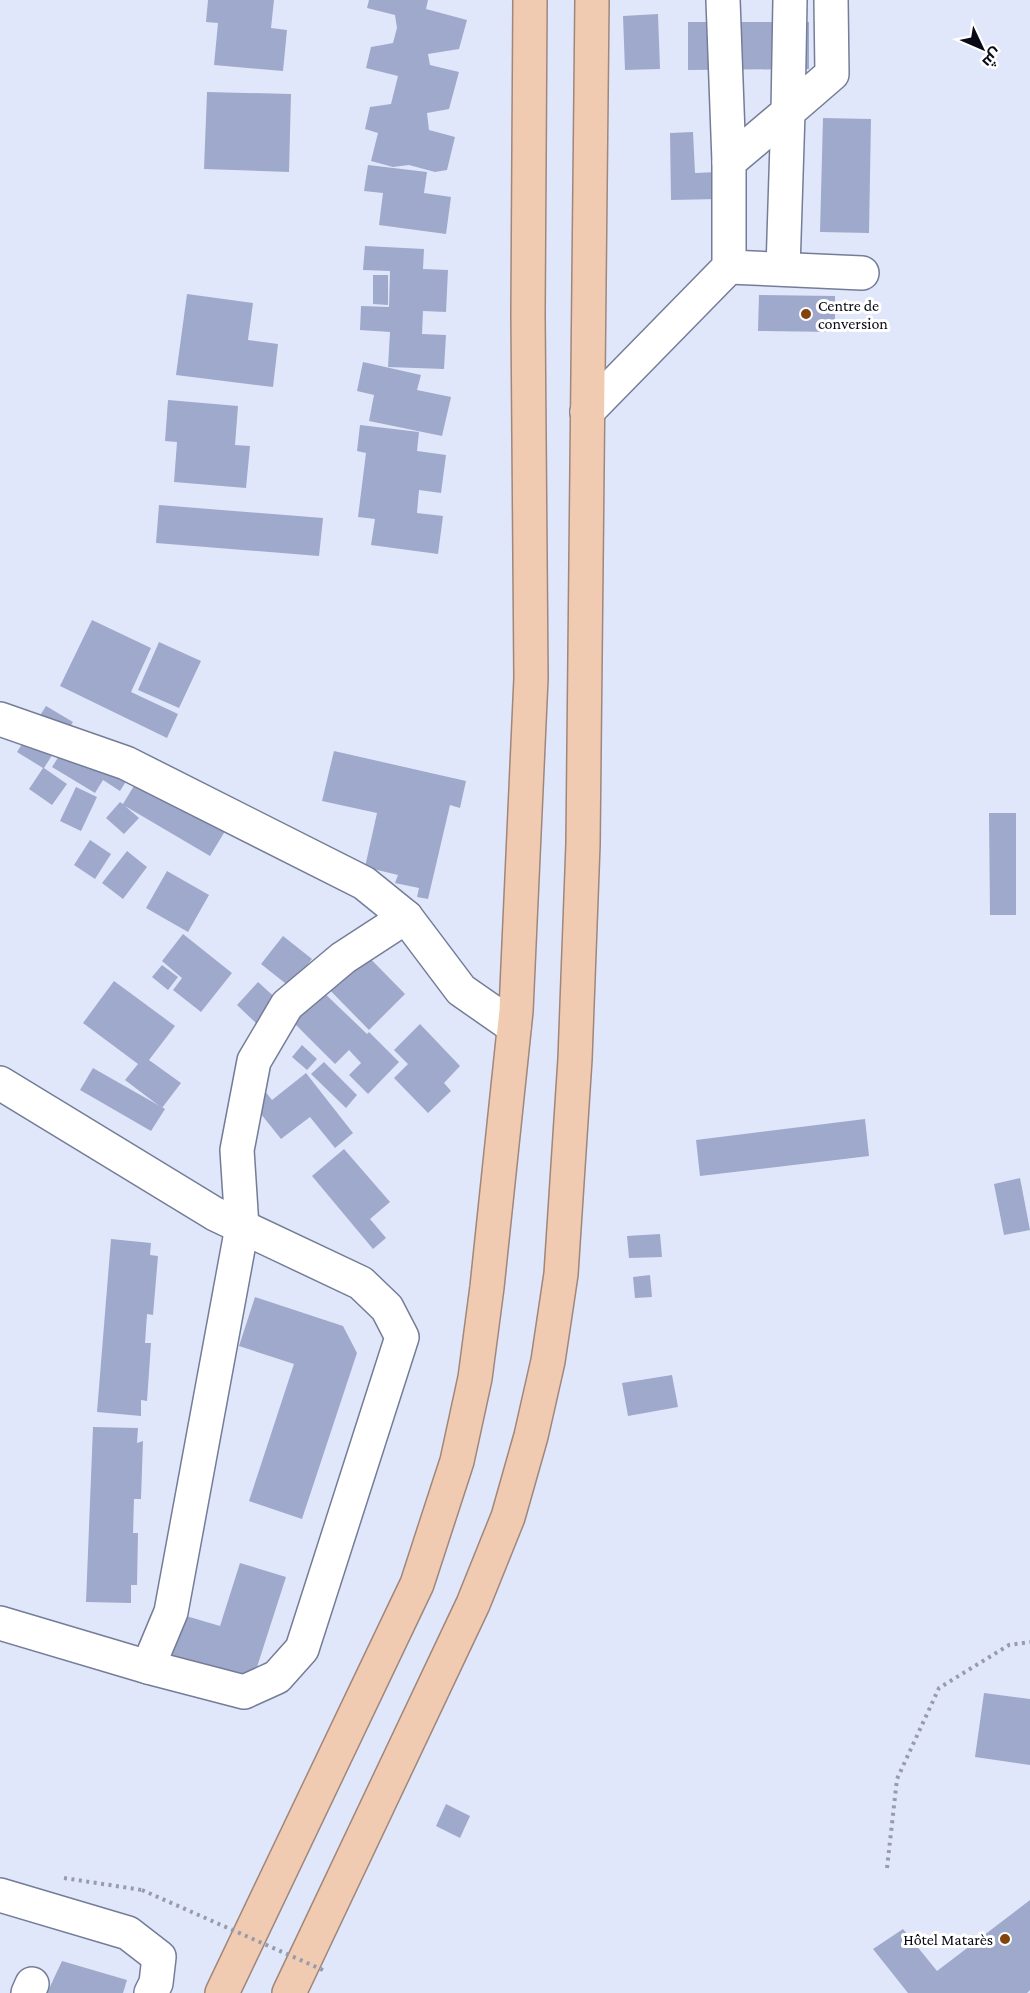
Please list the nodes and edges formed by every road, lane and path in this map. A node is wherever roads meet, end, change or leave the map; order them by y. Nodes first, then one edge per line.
1 (530, 0) edge
2 (592, 0) edge
3 (723, 0) edge
4 (742, 0) edge
5 (768, 0) edge
6 (790, 0) edge
7 (831, 0) edge
8 (757, 138) junction
9 (729, 267) junction
10 (783, 269) junction
11 (862, 273) dead end
12 (587, 412) junction
13 (0, 719) edge
14 (406, 917) junction
15 (514, 1027) junction
16 (0, 1083) edge
17 (242, 1227) junction
18 (0, 1623) edge
19 (1030, 1642) edge
20 (148, 1667) junction
21 (887, 1868) dead end
22 (61, 1878) dead end
23 (0, 1895) edge
24 (322, 1970) dead end
25 (151, 1993) edge
26 (222, 1993) edge
27 (289, 1993) edge

1 - 15 highway
2 - 12 highway
3 - 8 street
4 - 8 street
5 - 8 street
6 - 8 street
7 - 8 street
8 - 9 street
8 - 10 street
9 - 10 street
9 - 12 street
10 - 11 street
12 - 27 highway
13 - 14 street
14 - 15 street
14 - 17 street
15 - 26 highway
16 - 17 street
17 - 20 street
17 - 20 street
18 - 20 street
19 - 21 path
22 - 24 path, bridge
23 - 25 street

